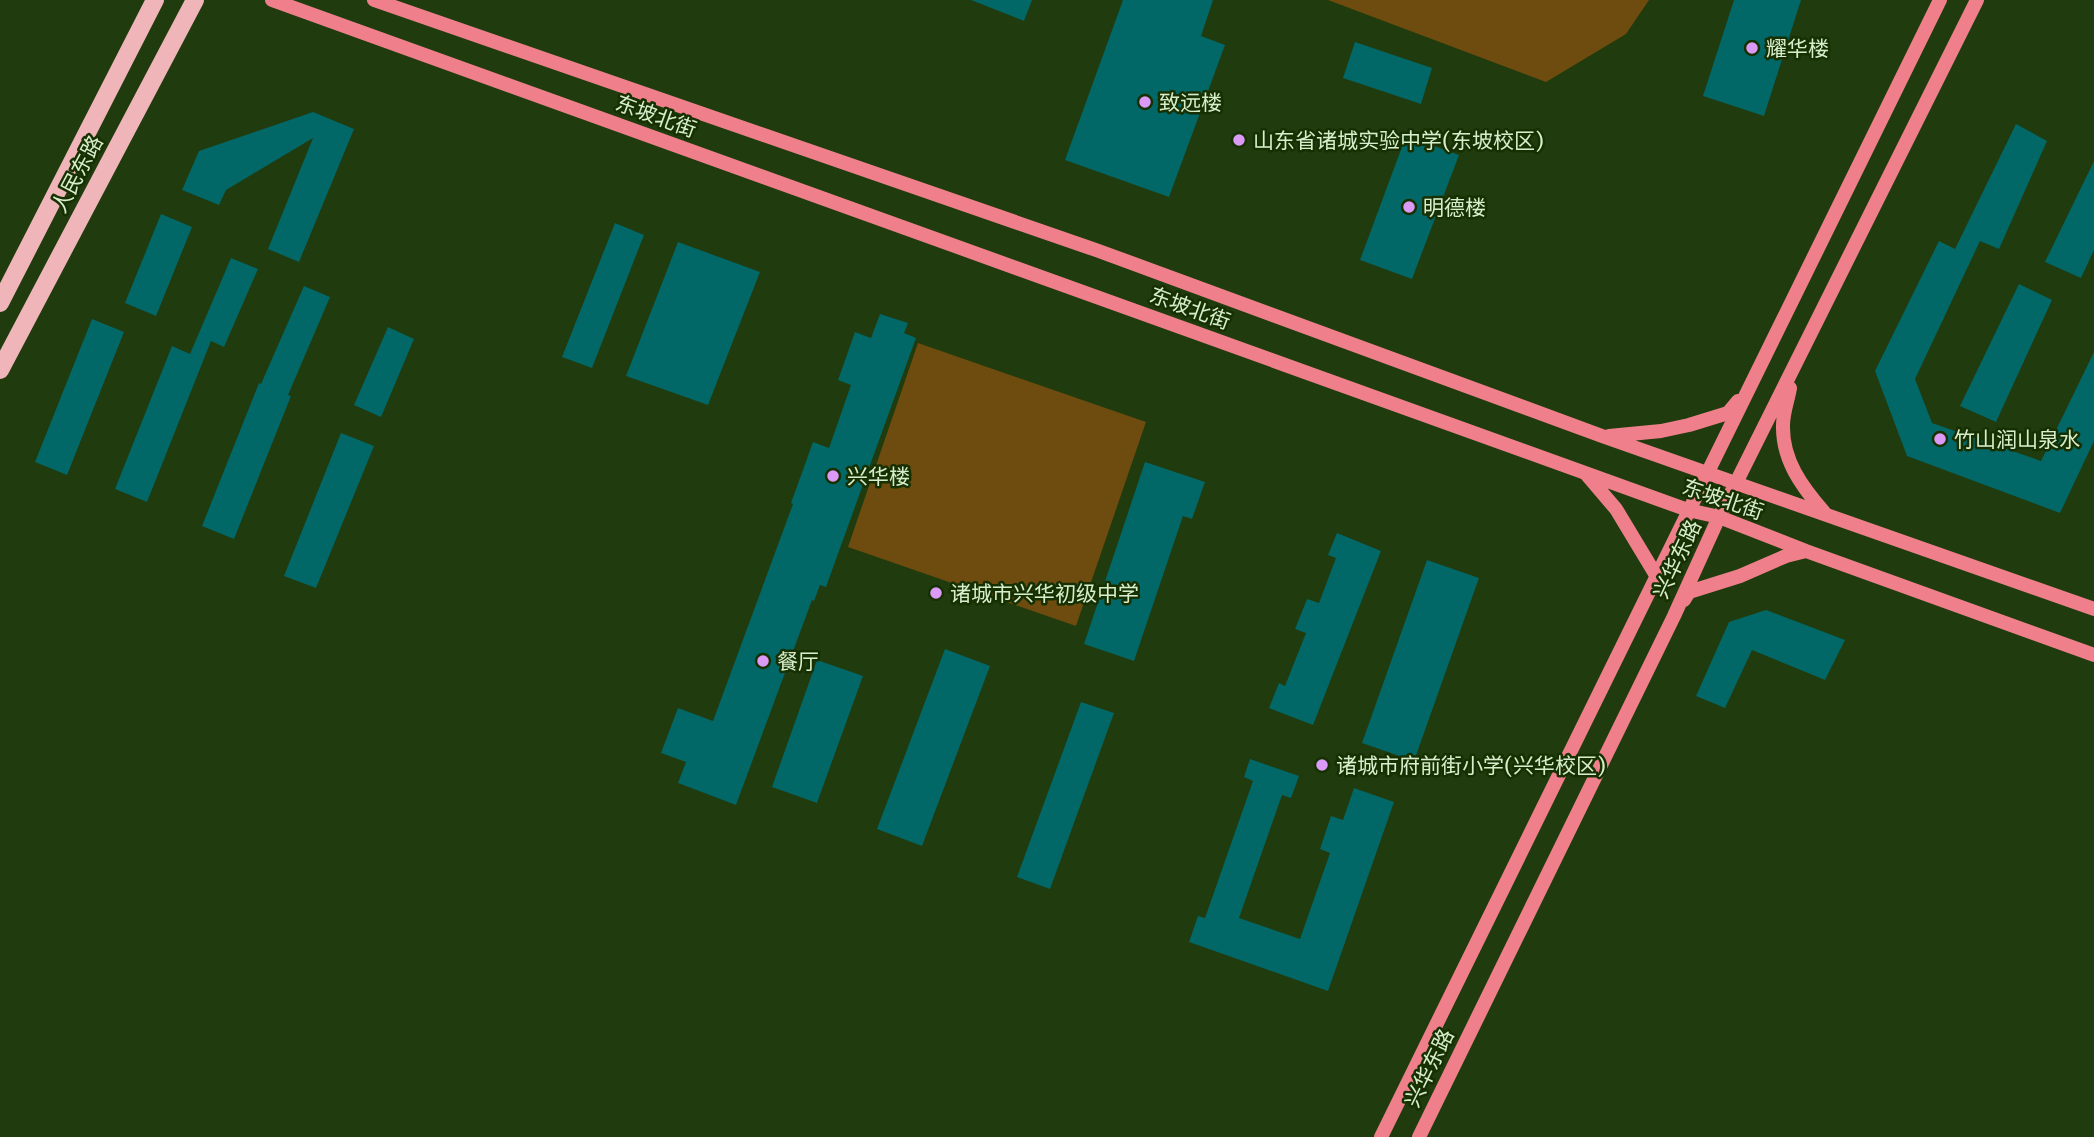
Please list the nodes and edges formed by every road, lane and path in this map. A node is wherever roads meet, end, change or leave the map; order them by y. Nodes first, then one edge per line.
1 (155, 0) edge
2 (195, 0) edge
3 (272, 0) edge
4 (374, 0) edge
5 (1940, 0) edge
6 (1978, 0) edge
7 (0, 303) edge
8 (1794, 369) junction
9 (0, 370) edge
10 (1752, 384) junction
11 (1602, 436) junction
12 (1583, 472) junction
13 (1707, 474) junction
14 (1736, 483) junction
15 (1688, 510) junction
16 (1825, 513) junction
17 (1719, 517) junction
18 (1806, 551) junction
19 (1657, 577) junction
20 (2094, 609) edge
21 (1674, 616) junction
22 (2094, 655) edge
23 (1381, 1137) edge
24 (1419, 1137) edge

1 - 7 main road, 人民东路
2 - 9 main road, 人民东路
3 - 12 main road, 东坡北街
4 - 11 main road, 东坡北街
5 - 10 main road
6 - 8 main road, 兴华东路
8 - 14 main road, 兴华东路
8 - 16 main road
10 - 11 main road
10 - 13 main road
11 - 13 main road, 东坡北街
12 - 15 main road, 东坡北街
12 - 19 main road
13 - 14 main road, 东坡北街
13 - 15 main road
14 - 16 main road, 东坡北街
14 - 17 main road, 兴华东路
15 - 17 main road, 东坡北街
15 - 19 main road
16 - 20 main road, 东坡北街
17 - 18 main road, 东坡北街
17 - 21 main road, 兴华东路
18 - 21 main road
18 - 22 main road, 东坡北街
19 - 23 main road
21 - 24 main road, 兴华东路

